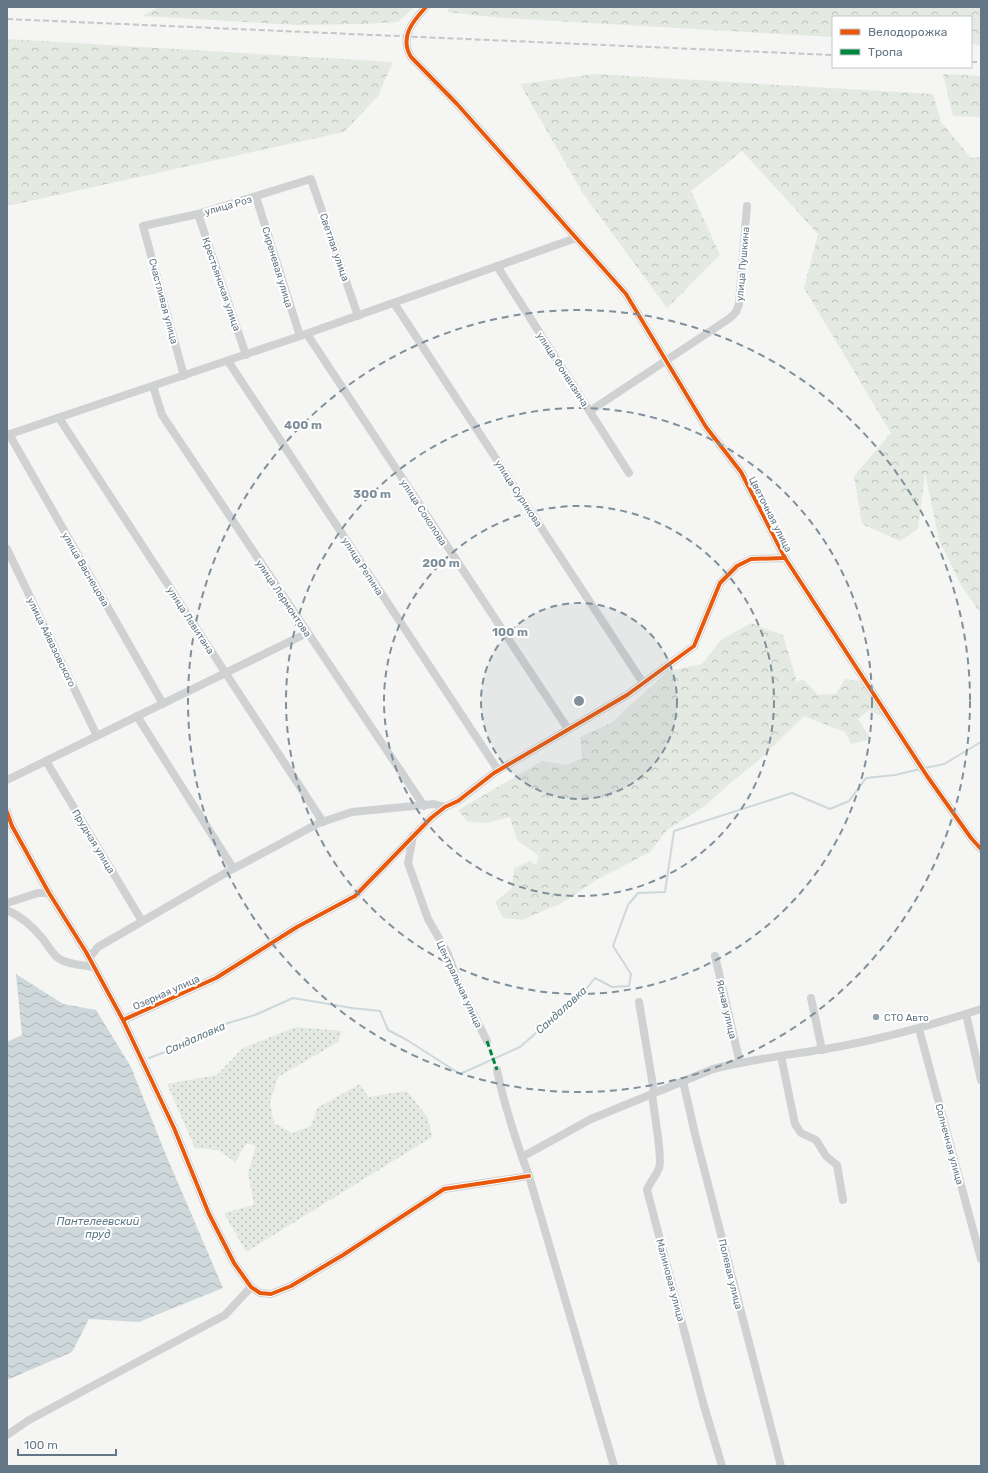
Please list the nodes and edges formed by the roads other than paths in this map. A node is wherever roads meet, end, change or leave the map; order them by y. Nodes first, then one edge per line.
1 (426, 7) edge
2 (311, 179) joint
3 (256, 197) junction
4 (746, 206) dead end
5 (198, 214) junction
6 (143, 226) joint
7 (576, 238) junction
8 (497, 266) junction
9 (394, 303) junction
10 (358, 316) junction
11 (303, 335) junction
12 (246, 355) junction
13 (666, 360) junction
14 (228, 361) junction
15 (184, 376) junction
16 (153, 386) junction
17 (590, 411) junction
18 (59, 418) junction
19 (8, 434) edge
20 (629, 473) dead end
21 (7, 549) edge
22 (785, 558) junction
23 (308, 633) junction
24 (226, 673) junction
25 (643, 683) junction
26 (163, 704) junction
27 (137, 716) junction
28 (568, 729) junction
29 (97, 736) junction
30 (46, 761) junction
31 (498, 770) junction
32 (7, 780) edge
33 (424, 806) junction
34 (445, 808) junction
35 (7, 812) edge
36 (323, 822) junction
37 (10, 827) edge
38 (413, 836) junction
39 (981, 848) edge
40 (233, 868) junction
41 (49, 893) junction
42 (7, 903) edge
43 (7, 910) edge
44 (142, 921) junction
45 (715, 956) dead end
46 (89, 958) junction
47 (94, 967) junction
48 (811, 998) dead end
49 (638, 1002) dead end
50 (981, 1009) edge
51 (966, 1014) junction
52 (123, 1020) junction
53 (919, 1029) junction
54 (487, 1041) dead end
55 (822, 1050) junction
56 (781, 1056) junction
57 (740, 1063) junction
58 (497, 1070) dead end
59 (981, 1080) edge
60 (683, 1081) junction
61 (653, 1093) junction
62 (522, 1157) junction
63 (529, 1176) junction
64 (843, 1200) dead end
65 (981, 1259) edge
66 (251, 1287) junction
67 (7, 1434) edge
68 (614, 1466) edge
69 (722, 1466) edge
70 (781, 1466) edge

1 - 7 street, Цветочная улица
2 - 3 street, улица Роз
2 - 10 street, Светлая улица
3 - 5 street, улица Роз
3 - 11 street, Сиреневая улица
4 - 13 street, улица Пушкина
5 - 6 street, улица Роз
5 - 12 street, Крестьянская улица
6 - 15 street, Счастливая улица
7 - 8 street
7 - 13 street, Цветочная улица
8 - 9 street
8 - 17 street, улица Фонвизина
9 - 10 street
9 - 25 street, улица Сурикова
10 - 11 street
11 - 12 street
11 - 28 street, улица Соколова
12 - 14 street
13 - 17 street, улица Пушкина
13 - 22 street, Цветочная улица
14 - 15 street
14 - 31 street, улица Репина
15 - 16 street
16 - 18 street
16 - 23 street, улица Лермонтова
17 - 20 street, улица Фонвизина
18 - 19 street
18 - 24 street, улица Левитана
19 - 26 street, улица Васнецова
21 - 29 street, улица Айвазовского
22 - 25 street, Озерная улица
22 - 39 street, Цветочная улица
23 - 24 street
23 - 33 street, улица Лермонтова
24 - 26 street
24 - 36 street, улица Левитана
25 - 28 street, Озерная улица
26 - 27 street
27 - 29 street
27 - 40 street
28 - 31 street, Озерная улица
29 - 30 street
30 - 32 street
30 - 44 street, Прудная улица
31 - 34 street, Озерная улица
33 - 34 street
33 - 36 street
34 - 38 street, Озерная улица
35 - 37 street
36 - 40 street
37 - 41 street
38 - 52 street, Озерная улица
38 - 54 street, Центральная улица
40 - 44 street
41 - 42 street
41 - 46 street
43 - 47 street
44 - 46 street
45 - 57 street, Ясная улица
46 - 47 street
47 - 52 street
48 - 55 street
49 - 61 street, Малиновая улица
50 - 51 street
51 - 53 street
51 - 59 street
52 - 66 street
53 - 55 street
53 - 65 street, Солнечная улица
55 - 56 street
56 - 57 street
56 - 64 street
57 - 60 street
58 - 62 street
60 - 61 street
60 - 70 street, Полевая улица
61 - 62 street
61 - 69 street, Малиновая улица
62 - 63 street
63 - 66 street
63 - 68 street
66 - 67 street

